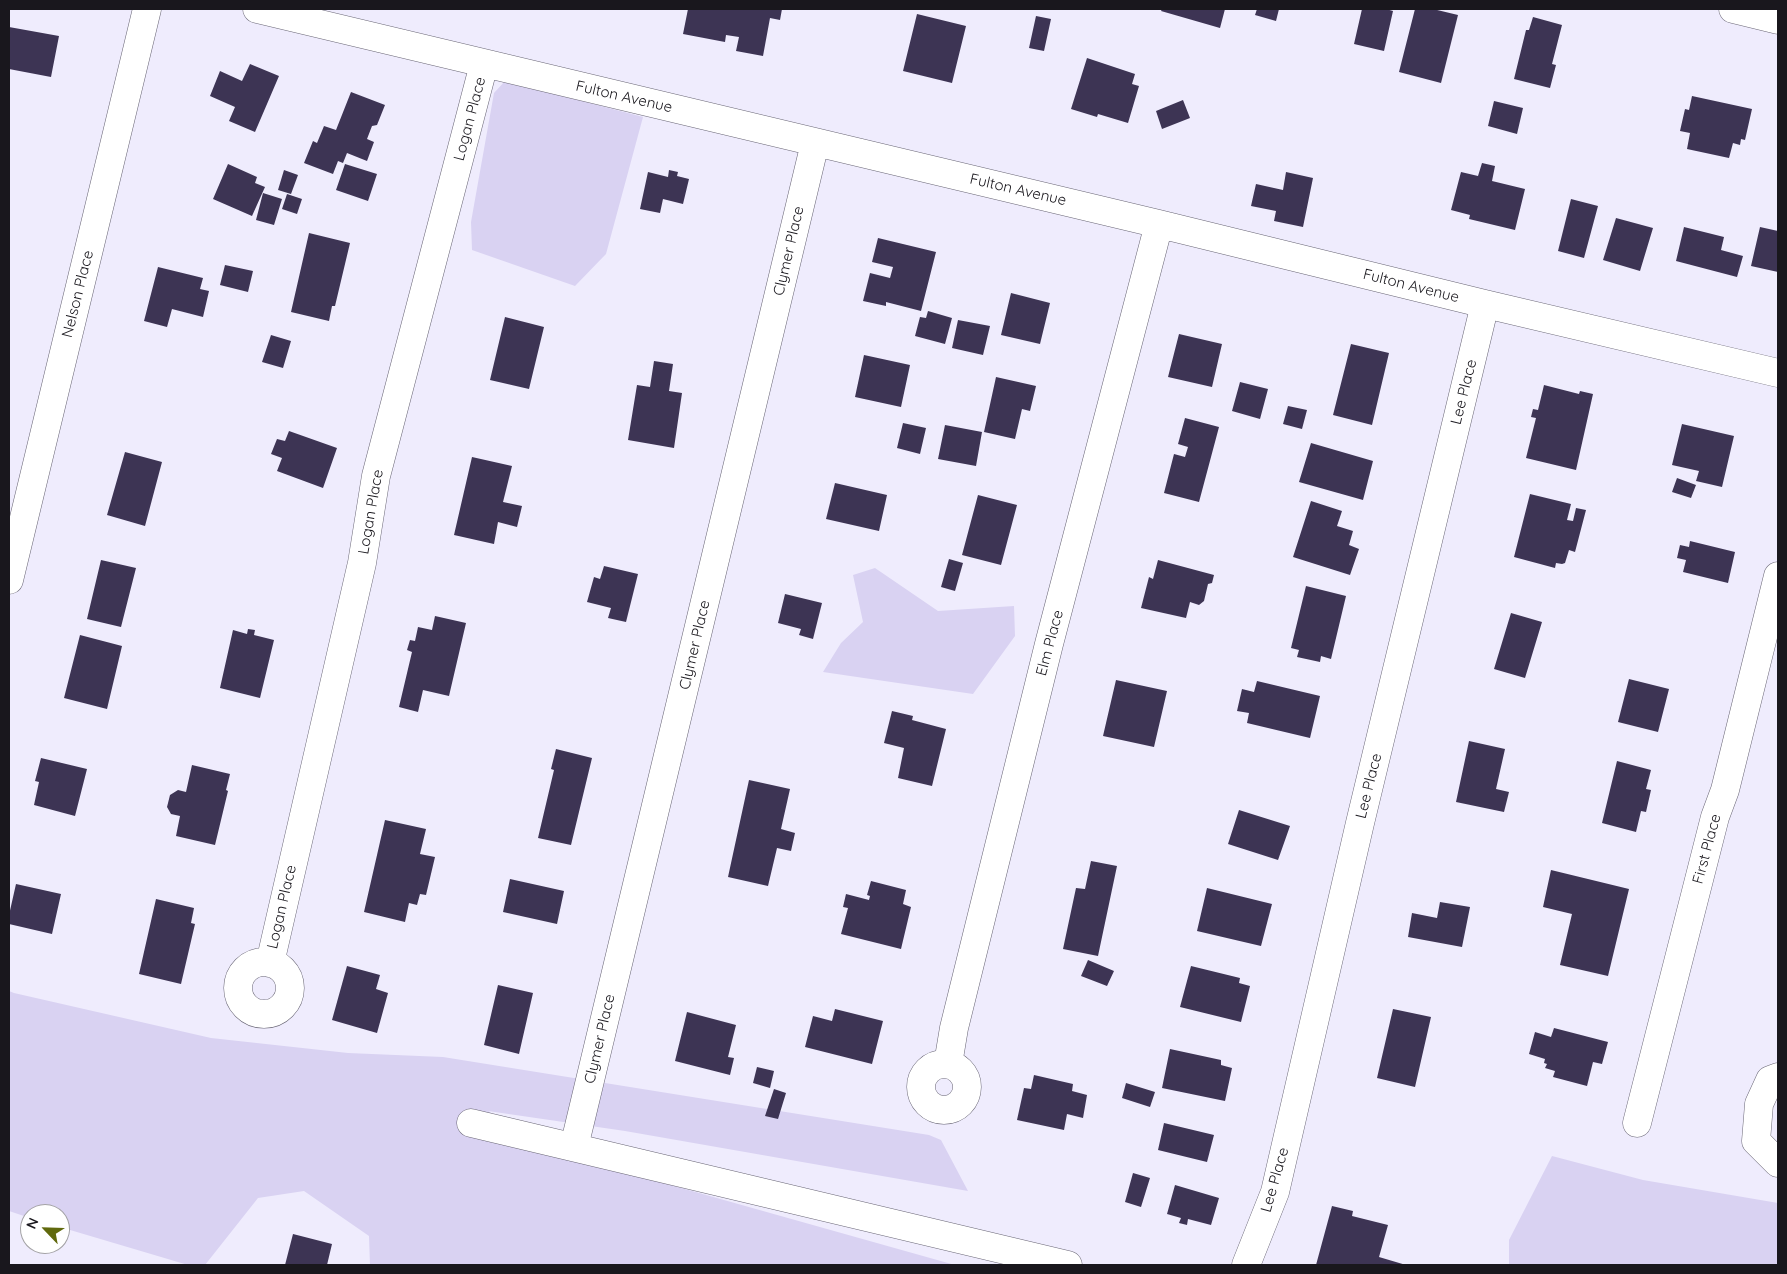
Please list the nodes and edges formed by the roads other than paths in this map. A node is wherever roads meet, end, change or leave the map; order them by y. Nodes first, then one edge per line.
1 (148, 9) edge
2 (257, 9) edge
3 (1733, 9) edge
4 (1778, 20) edge
5 (484, 64) junction
6 (815, 143) junction
7 (1159, 224) junction
8 (1485, 304) junction
9 (1778, 373) edge
10 (1778, 576) edge
11 (9, 580) edge
12 (270, 963) dead end
13 (948, 1064) dead end
14 (1778, 1077) edge
15 (471, 1123) dead end
16 (1637, 1123) dead end
17 (574, 1148) junction
18 (1778, 1163) edge
19 (1068, 1265) edge
20 (1246, 1265) edge

1 - 11 street, Nelson Place
2 - 5 street, Fulton Avenue
3 - 4 street
5 - 6 street, Fulton Avenue
5 - 12 street, Logan Place
6 - 7 street, Fulton Avenue
6 - 17 street, Clymer Place
7 - 8 street, Fulton Avenue
7 - 13 street, Elm Place
8 - 9 street, Fulton Avenue
8 - 20 street, Lee Place
10 - 16 street, First Place
14 - 18 street
15 - 17 street
17 - 19 street

